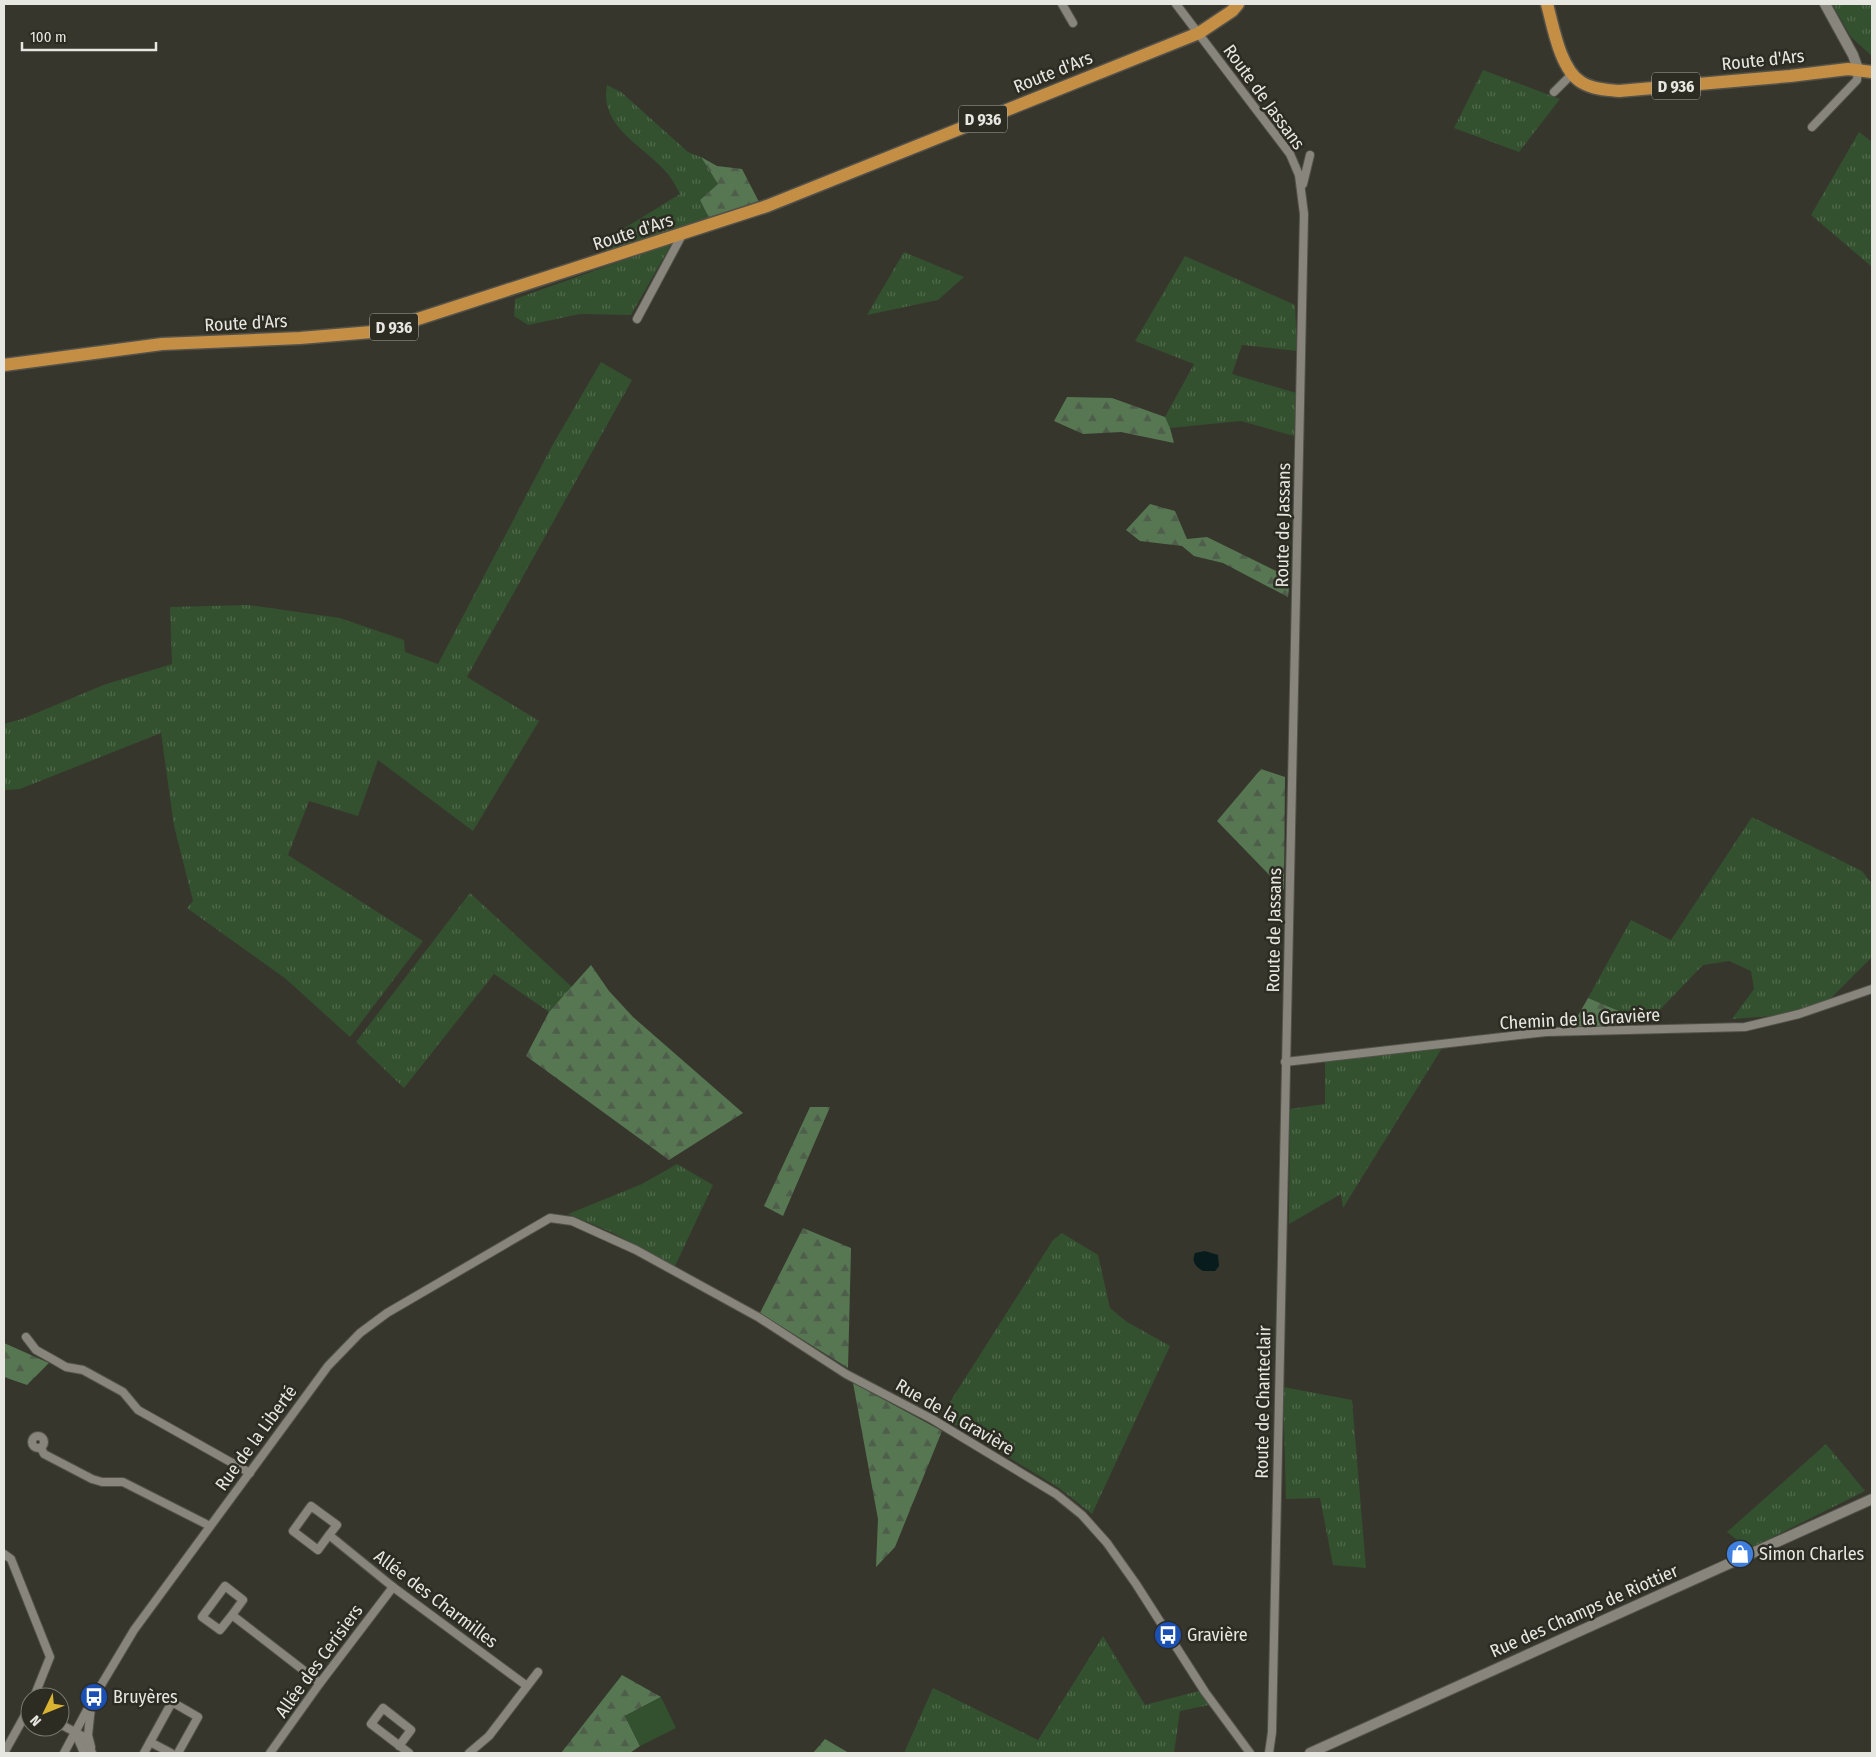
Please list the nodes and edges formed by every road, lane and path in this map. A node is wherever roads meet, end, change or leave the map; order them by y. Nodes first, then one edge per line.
1 (1062, 4) edge
2 (1176, 4) edge
3 (1238, 4) edge
4 (1547, 4) edge
5 (1824, 4) edge
6 (1073, 24) dead end
7 (1199, 33) junction
8 (1858, 69) junction
9 (1872, 72) edge
10 (1572, 74) junction
11 (1554, 92) dead end
12 (1812, 127) dead end
13 (1310, 155) dead end
14 (1301, 190) junction
15 (682, 235) junction
16 (637, 319) dead end
17 (4, 365) edge
18 (1872, 988) edge
19 (1286, 1051) joint
20 (1286, 1062) junction
21 (550, 1218) joint
22 (26, 1337) dead end
23 (41, 1448) dead end
24 (250, 1473) junction
25 (1872, 1499) edge
26 (210, 1526) junction
27 (329, 1535) junction
28 (4, 1554) edge
29 (392, 1587) junction
30 (232, 1615) junction
31 (538, 1672) dead end
32 (320, 1683) junction
33 (527, 1686) junction
34 (38, 1687) edge
35 (94, 1697) junction
36 (20, 1725) edge
37 (70, 1729) edge
38 (75, 1732) junction
39 (150, 1742) junction
40 (399, 1746) junction
41 (92, 1750) edge
42 (4, 1753) edge
43 (64, 1753) edge
44 (84, 1753) edge
45 (144, 1753) edge
46 (170, 1753) edge
47 (178, 1753) edge
48 (270, 1753) edge
49 (410, 1753) edge
50 (469, 1753) edge
51 (1250, 1753) edge
52 (1269, 1753) edge
53 (1310, 1753) edge

1 - 6 street
2 - 7 street, Route de Jassans
3 - 7 main road, Route d'Ars / D 936
4 - 10 main road
5 - 8 street
7 - 14 street, Route de Jassans
7 - 15 main road, Route d'Ars / D 936
8 - 9 main road, D 936
8 - 10 main road, Route d'Ars / D 936
8 - 12 street
10 - 11 street
13 - 14 street
14 - 19 street, Route de Jassans
15 - 16 street
15 - 17 main road, Route d'Ars / D 936
18 - 20 street, Chemin de la Gravière
19 - 20 street, Route de Chanteclair
20 - 52 street, Route de Chanteclair
21 - 24 street, Rue de la Liberté
21 - 51 street, Rue de la Gravière
22 - 24 street
23 - 26 street
24 - 26 street, Rue de la Liberté
25 - 53 street, Rue des Champs de Riottier
26 - 35 street, Rue de la Liberté
27 - 27 street
27 - 29 street, Allée des Charmilles
28 - 34 street
29 - 32 street, Allée des Cerisiers
29 - 33 street, Allée des Charmilles
30 - 30 street
30 - 32 street
31 - 33 street
32 - 48 street, Allée des Cerisiers
33 - 50 street
35 - 38 street, Rue de la Liberté
35 - 41 street
36 - 42 street
37 - 38 street
38 - 41 street
38 - 43 street, Rue de la Liberté
38 - 44 street
39 - 45 street
39 - 46 street
39 - 47 street
40 - 40 street
40 - 49 street

